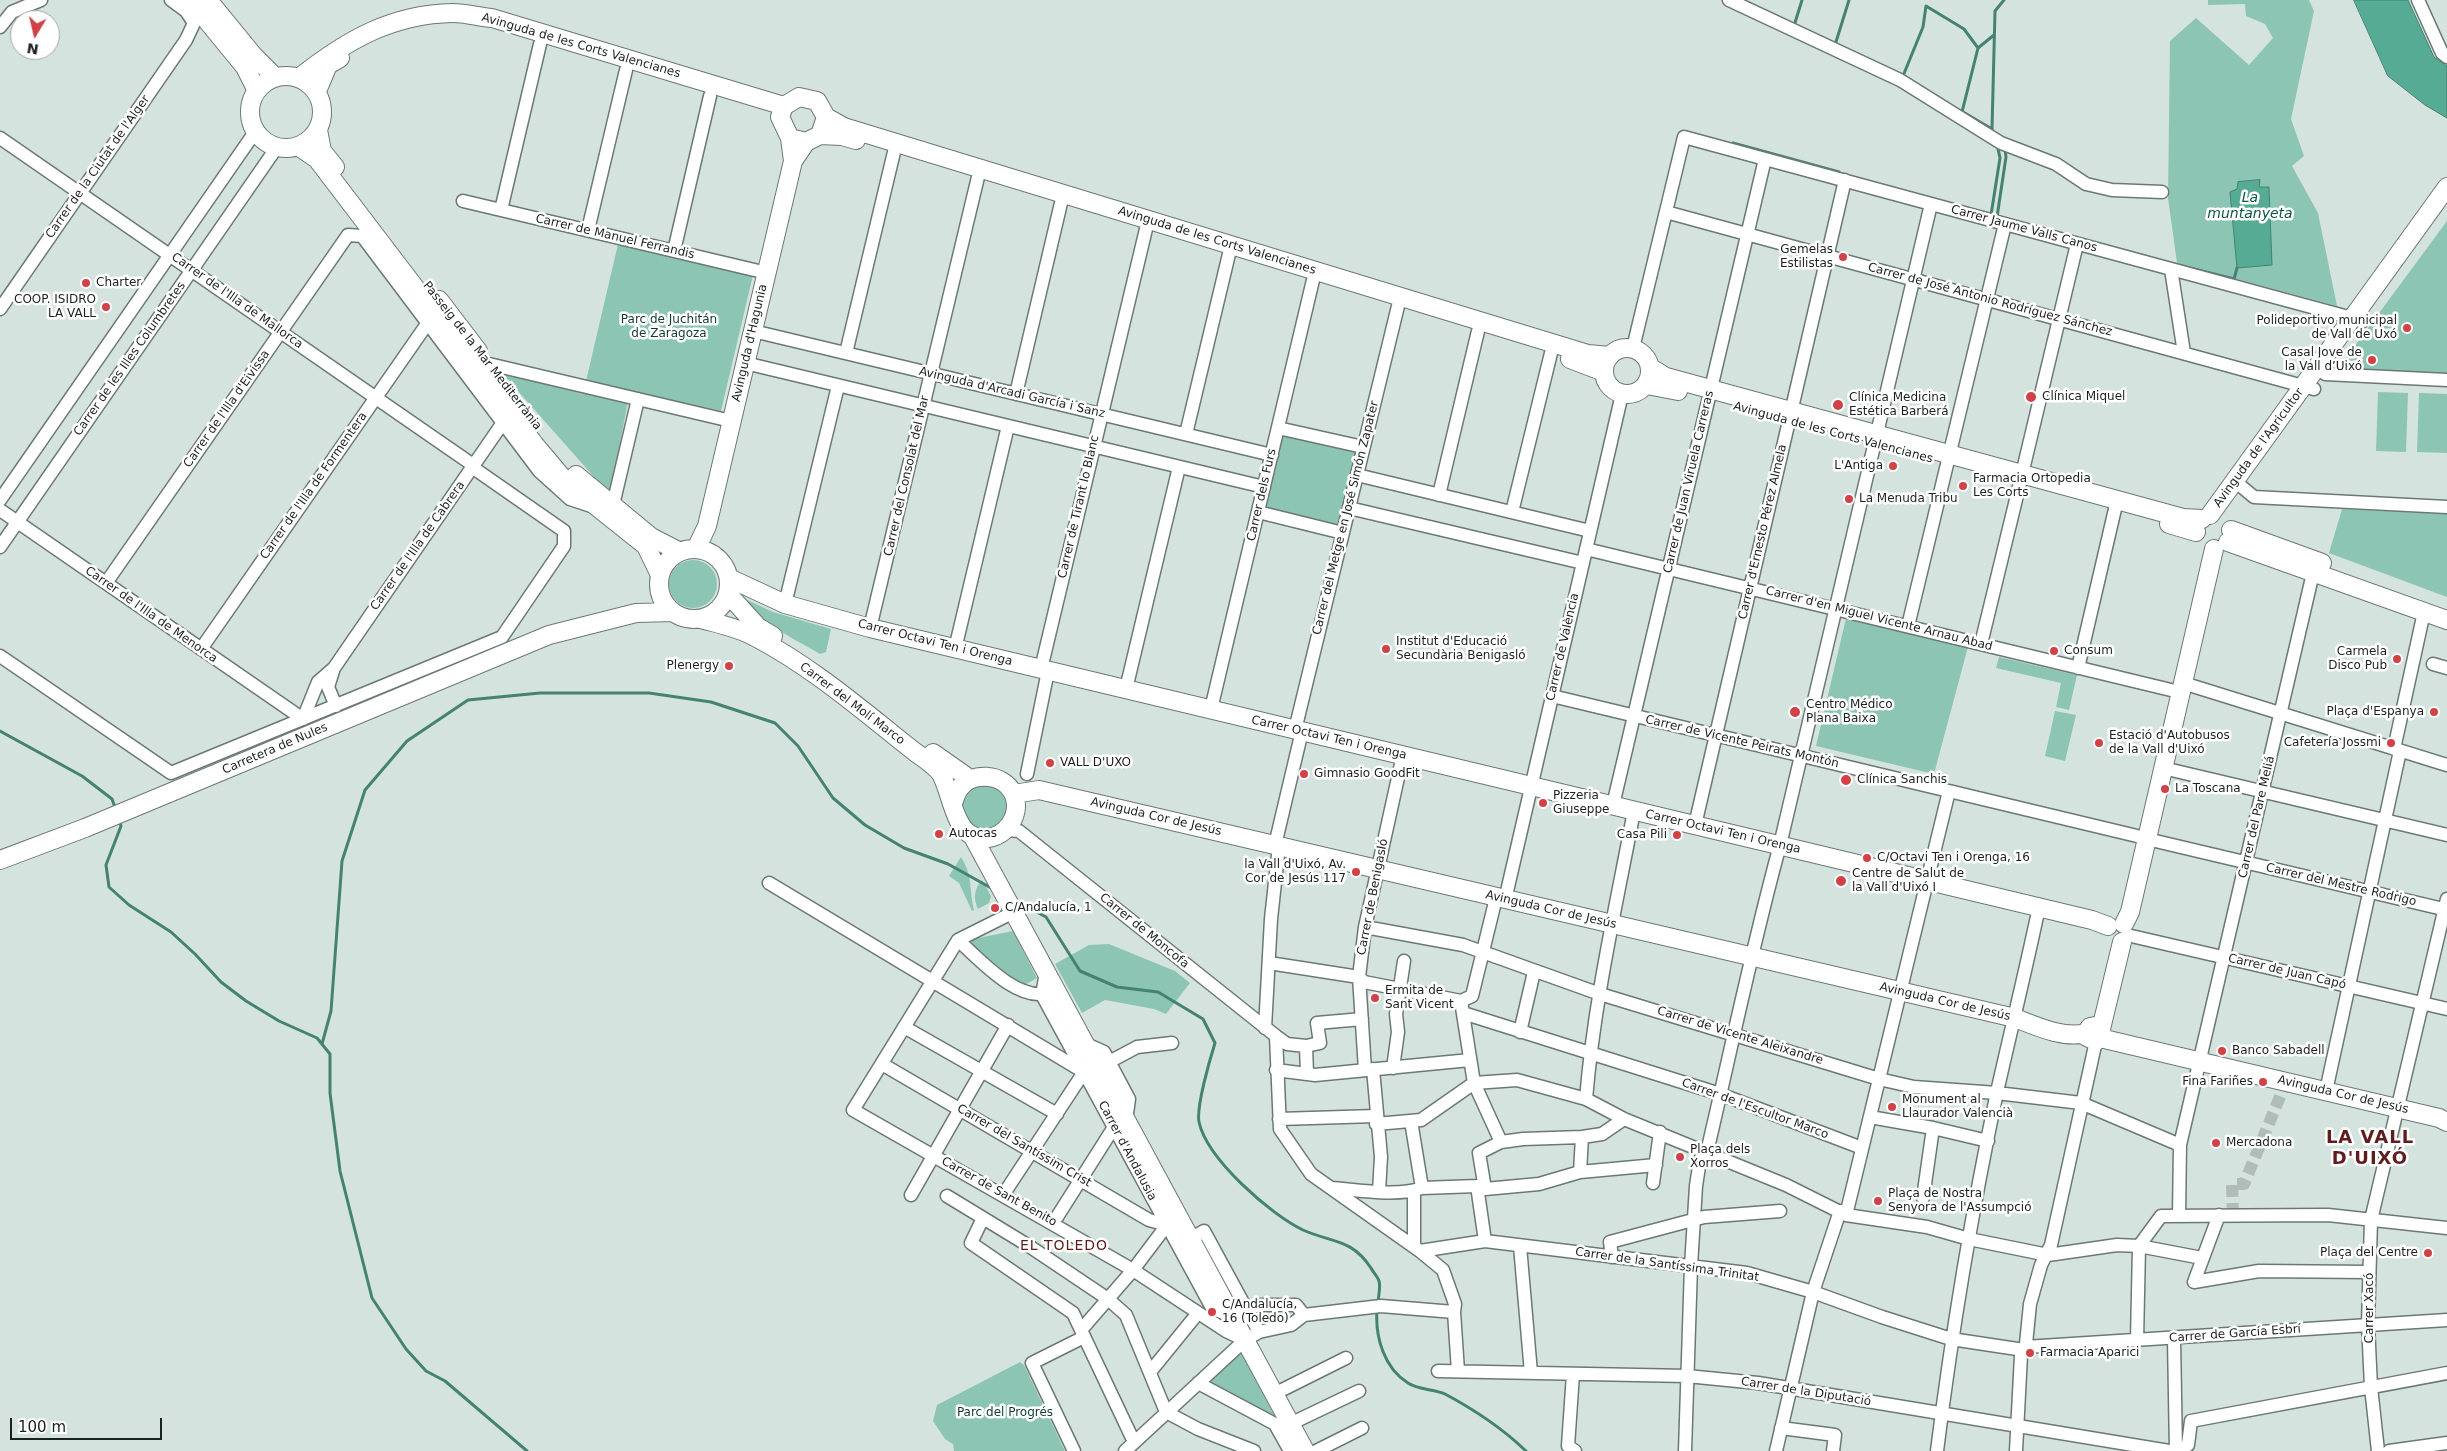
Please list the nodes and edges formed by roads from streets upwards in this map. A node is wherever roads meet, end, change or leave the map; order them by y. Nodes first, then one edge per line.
1 (41, 0) edge
2 (172, 0) edge
3 (190, 0) edge
4 (208, 0) edge
5 (1729, 0) edge
6 (2418, 0) edge
7 (0, 27) edge
8 (540, 44) junction
9 (2447, 57) edge
10 (626, 70) junction
11 (274, 76) junction
12 (300, 77) junction
13 (256, 89) junction
14 (317, 91) junction
15 (710, 96) junction
16 (782, 112) junction
17 (826, 117) junction
18 (318, 130) junction
19 (255, 132) junction
20 (0, 138) edge
21 (805, 138) junction
22 (298, 146) junction
23 (277, 147) junction
24 (894, 152) junction
25 (1765, 159) junction
26 (978, 178) junction
27 (1845, 180) junction
28 (2447, 187) edge
29 (2162, 192) dead end
30 (80, 193) junction
31 (462, 200) dead end
32 (1061, 203) junction
33 (1931, 204) junction
34 (2447, 207) edge
35 (501, 210) junction
36 (1666, 212) junction
37 (2004, 224) junction
38 (1146, 229) junction
39 (588, 230) junction
40 (1748, 234) junction
41 (348, 235) joint
42 (2077, 244) junction
43 (674, 251) junction
44 (1229, 254) junction
45 (170, 255) junction
46 (1827, 256) junction
47 (2171, 269) junction
48 (192, 270) junction
49 (767, 273) junction
50 (1313, 280) junction
51 (1913, 280) junction
52 (1986, 299) junction
53 (1398, 306) junction
54 (0, 309) edge
55 (2059, 319) junction
56 (2358, 320) junction
57 (427, 324) junction
58 (753, 331) junction
59 (1478, 331) junction
60 (281, 332) junction
61 (1633, 348) junction
62 (846, 353) junction
63 (1551, 353) junction
64 (2184, 353) junction
65 (745, 363) junction
66 (489, 364) junction
67 (1607, 364) junction
68 (1651, 368) junction
69 (931, 373) junction
70 (2324, 374) junction
71 (2447, 380) edge
72 (1647, 385) junction
73 (838, 386) junction
74 (2309, 387) junction
75 (1016, 394) junction
76 (1622, 394) junction
77 (1710, 394) junction
78 (376, 398) junction
79 (638, 399) junction
80 (924, 406) junction
81 (1102, 414) junction
82 (1790, 416) junction
83 (732, 421) junction
84 (502, 424) junction
85 (1008, 426) junction
86 (1278, 428) junction
87 (1186, 434) junction
88 (1875, 439) junction
89 (1094, 446) junction
90 (1363, 448) junction
91 (1272, 455) junction
92 (1948, 459) junction
93 (473, 466) junction
94 (1179, 467) junction
95 (1357, 475) junction
96 (2021, 479) junction
97 (1264, 487) junction
98 (2242, 487) junction
99 (1438, 495) junction
100 (0, 500) edge
101 (613, 505) junction
102 (2116, 505) junction
103 (594, 507) junction
104 (2447, 507) edge
105 (1349, 508) junction
106 (0, 510) edge
107 (1258, 512) junction
108 (1512, 512) junction
109 (17, 522) junction
110 (564, 531) joint
111 (1590, 531) junction
112 (2213, 531) junction
113 (1343, 533) junction
114 (0, 547) edge
115 (1586, 549) junction
116 (695, 551) junction
117 (1583, 563) junction
118 (2314, 567) junction
119 (1669, 568) junction
120 (659, 581) junction
121 (106, 583) junction
122 (729, 586) junction
123 (1750, 588) junction
124 (785, 604) junction
125 (1836, 608) junction
126 (2436, 610) edge
127 (673, 612) junction
128 (636, 613) junction
129 (702, 619) junction
130 (1908, 626) junction
131 (870, 628) junction
132 (549, 635) junction
133 (1981, 644) junction
134 (955, 648) junction
135 (201, 649) junction
136 (469, 651) junction
137 (0, 656) edge
138 (2433, 664) dead end
139 (334, 668) junction
140 (2078, 668) junction
141 (2447, 668) edge
142 (1044, 670) junction
143 (2177, 687) junction
144 (1126, 689) junction
145 (1552, 696) junction
146 (336, 706) junction
147 (1211, 710) junction
148 (2280, 714) junction
149 (1634, 716) junction
150 (303, 719) junction
151 (1298, 730) junction
152 (1716, 736) junction
153 (2398, 751) junction
154 (1403, 755) junction
155 (1801, 756) junction
156 (2447, 765) edge
157 (2163, 768) junction
158 (1027, 774) junction
159 (970, 779) junction
160 (1531, 786) junction
161 (1010, 789) junction
162 (1039, 790) junction
163 (1949, 791) junction
164 (2263, 791) junction
165 (953, 803) junction
166 (1613, 806) junction
167 (1634, 811) junction
168 (2385, 820) junction
169 (1695, 825) junction
170 (1009, 828) junction
171 (2447, 835) edge
172 (972, 836) junction
173 (2142, 837) junction
174 (1780, 845) junction
175 (1277, 846) junction
176 (0, 860) edge
177 (2246, 862) junction
178 (1378, 869) junction
179 (992, 873) junction
180 (1928, 881) junction
181 (768, 883) dead end
182 (2370, 892) junction
183 (1500, 899) junction
184 (2446, 906) edge
185 (2040, 907) junction
186 (1014, 912) junction
187 (1613, 924) junction
188 (1365, 928) junction
189 (2118, 932) junction
190 (958, 940) junction
191 (1483, 954) junction
192 (1752, 957) junction
193 (2224, 958) junction
194 (1404, 961) dead end
195 (1269, 963) junction
196 (1534, 972) junction
197 (1359, 977) junction
198 (933, 980) junction
199 (2349, 986) junction
200 (1399, 991) junction
201 (1901, 992) junction
202 (1049, 993) junction
203 (1600, 994) junction
204 (2422, 1003) junction
205 (1462, 1008) junction
206 (2447, 1009) edge
207 (1362, 1018) junction
208 (2015, 1018) junction
209 (1008, 1025) junction
210 (904, 1027) junction
211 (1270, 1032) junction
212 (1520, 1032) junction
213 (2095, 1033) junction
214 (1735, 1035) junction
215 (1084, 1043) junction
216 (1172, 1043) dead end
217 (1310, 1045) junction
218 (1590, 1054) junction
219 (1470, 1060) junction
220 (1109, 1062) junction
221 (2200, 1062) junction
222 (882, 1064) junction
223 (1392, 1068) junction
224 (1369, 1070) junction
225 (982, 1071) junction
226 (1084, 1072) junction
227 (1277, 1072) junction
228 (1311, 1075) junction
229 (1879, 1079) junction
230 (1474, 1083) junction
231 (2326, 1092) junction
232 (1997, 1093) junction
233 (1720, 1094) junction
234 (1586, 1099) junction
235 (2081, 1103) junction
236 (2397, 1108) junction
237 (960, 1110) junction
238 (1056, 1114) junction
239 (1870, 1118) junction
240 (1279, 1119) junction
241 (1624, 1119) junction
242 (2444, 1119) edge
243 (1376, 1120) junction
244 (1411, 1121) junction
245 (1120, 1124) junction
246 (1933, 1128) junction
247 (1655, 1131) junction
248 (1582, 1138) junction
249 (1988, 1141) junction
250 (1501, 1142) junction
251 (2180, 1145) junction
252 (1862, 1148) junction
253 (1032, 1151) junction
254 (1707, 1152) junction
255 (934, 1155) junction
256 (1656, 1165) junction
257 (1580, 1172) junction
258 (1081, 1180) junction
259 (1654, 1183) dead end
260 (1481, 1187) junction
261 (1330, 1188) junction
262 (1007, 1189) dead end
263 (1418, 1190) junction
264 (1379, 1191) junction
265 (911, 1195) dead end
266 (947, 1196) dead end
267 (1923, 1198) dead end
268 (1780, 1211) dead end
269 (1843, 1213) junction
270 (2178, 1216) junction
271 (2219, 1216) junction
272 (983, 1218) junction
273 (1057, 1218) dead end
274 (1694, 1220) junction
275 (2370, 1220) junction
276 (1167, 1225) junction
277 (2447, 1228) edge
278 (1969, 1239) junction
279 (1485, 1241) junction
280 (1520, 1246) junction
281 (2139, 1246) junction
282 (1417, 1249) junction
283 (2048, 1255) junction
284 (1612, 1257) junction
285 (2202, 1258) junction
286 (1691, 1266) junction
287 (1133, 1270) junction
288 (2370, 1272) junction
289 (1813, 1292) junction
290 (1108, 1299) junction
291 (1235, 1306) junction
292 (1454, 1312) junction
293 (1198, 1313) junction
294 (1304, 1315) junction
295 (2446, 1320) edge
296 (2368, 1324) junction
297 (1082, 1334) junction
298 (1252, 1336) junction
299 (1951, 1339) junction
300 (2174, 1339) junction
301 (2137, 1341) junction
302 (2024, 1349) junction
303 (1346, 1358) dead end
304 (1438, 1371) dead end
305 (1458, 1371) junction
306 (1150, 1372) junction
307 (1531, 1373) junction
308 (2447, 1373) edge
309 (1573, 1374) junction
310 (1687, 1376) junction
311 (1198, 1383) junction
312 (2371, 1387) junction
313 (1790, 1388) junction
314 (1359, 1391) dead end
315 (1274, 1394) junction
316 (1166, 1412) junction
317 (1942, 1413) junction
318 (1282, 1424) junction
319 (2019, 1426) junction
320 (1362, 1428) dead end
321 (1781, 1428) junction
322 (2447, 1443) edge
323 (2097, 1445) edge
324 (1129, 1447) edge
325 (1074, 1451) edge
326 (1254, 1451) edge
327 (1290, 1451) edge
328 (1305, 1451) edge
329 (1316, 1451) edge
330 (1574, 1451) edge
331 (1685, 1451) edge
332 (1776, 1451) edge
333 (1833, 1451) edge
334 (1936, 1451) edge
335 (2016, 1451) edge
336 (2169, 1451) edge
337 (2177, 1451) edge
338 (2378, 1451) edge
339 (2389, 1451) edge

1 - 7 street
2 - 30 street, Carrer de la Ciutat de l'Alger
3 - 13 street
4 - 11 street
5 - 29 street
6 - 9 street
8 - 10 street, Avinguda de les Corts Valencianes
8 - 14 street, Avinguda de les Corts Valencianes
8 - 35 street
10 - 15 street, Avinguda de les Corts Valencianes
10 - 39 street
11 - 12 street
11 - 13 street
12 - 14 street
12 - 16 street, Avinguda de les Corts Valencianes
13 - 19 street
14 - 18 street
15 - 16 street, Avinguda de les Corts Valencianes
15 - 43 street
16 - 17 street
16 - 21 street
17 - 21 street
17 - 67 street, Avinguda de les Corts Valencianes
18 - 22 street
18 - 66 street, Passeig de la Mar Mediterrània
19 - 23 street
19 - 45 street
20 - 30 street, Carrer de l'Illa de Mallorca
21 - 24 street, Avinguda de les Corts Valencianes
21 - 49 street, Avinguda d'Hagunia
22 - 23 street
22 - 103 street, Passeig de la Mar Mediterrània
23 - 48 street, Carrer de les Illes Columbretes
24 - 26 street, Avinguda de les Corts Valencianes
24 - 62 street
25 - 27 street, Carrer Jaume Valls Canos
25 - 36 street, Carrer Jaume Valls Canos
25 - 40 street, Carrer de Juan Viruela Carreras
26 - 32 street, Avinguda de les Corts Valencianes
26 - 69 street, Carrer del Consolat del Mar
27 - 33 street, Carrer Jaume Valls Canos
27 - 46 street, Carrer d'Ernesto Pérez Almela
28 - 56 street, Avinguda de l'Agricultor
30 - 45 street, Carrer de l'Illa de Mallorca
30 - 54 street, Carrer de la Ciutat de l'Alger
31 - 35 street, Carrer de Manuel Ferrandis
32 - 38 street, Avinguda de les Corts Valencianes
32 - 75 street
33 - 37 street, Carrer Jaume Valls Canos
33 - 51 street
34 - 56 street, Avinguda de l'Agricultor
35 - 39 street, Carrer de Manuel Ferrandis
36 - 40 street, Carrer de José Antonio Rodríguez Sánchez
36 - 61 street
37 - 42 street, Carrer Jaume Valls Canos
37 - 52 street
38 - 44 street, Avinguda de les Corts Valencianes
38 - 81 street, Carrer de Tirant lo Blanc
39 - 43 street, Carrer de Manuel Ferrandis
40 - 46 street, Carrer de José Antonio Rodríguez Sánchez
40 - 77 street, Carrer de Juan Viruela Carreras
41 - 57 street, Passeig de la Mar Mediterrània
41 - 60 street, Carrer de l'Illa d'Eivissa
42 - 47 street, Carrer Jaume Valls Canos
42 - 55 street
43 - 49 street, Carrer de Manuel Ferrandis
44 - 50 street, Avinguda de les Corts Valencianes
44 - 87 street
45 - 48 street, Carrer de l'Illa de Mallorca
45 - 100 street
46 - 51 street, Carrer de José Antonio Rodríguez Sánchez
46 - 82 street, Carrer d'Ernesto Pérez Almela
47 - 56 street, Carrer Jaume Valls Canos
47 - 64 street
48 - 60 street, Carrer de l'Illa de Mallorca
48 - 109 street, Carrer de les Illes Columbretes
49 - 58 street, Avinguda d'Hagunia
50 - 53 street, Avinguda de les Corts Valencianes
50 - 86 street, Carrer dels Furs
51 - 52 street, Carrer de José Antonio Rodríguez Sánchez
51 - 88 street
52 - 55 street, Carrer de José Antonio Rodríguez Sánchez
52 - 92 street
53 - 59 street, Avinguda de les Corts Valencianes
53 - 90 street, Carrer del Metge en José Simón Zapater
55 - 64 street, Carrer de José Antonio Rodríguez Sánchez
55 - 96 street
56 - 70 street, Avinguda de l'Agricultor
56 - 74 street, Avinguda de l'Agricultor
57 - 78 street, Carrer de l'Illa de Formentera
57 - 84 street, Passeig de la Mar Mediterrània
58 - 62 street, Avinguda d'Arcadi García i Sanz
58 - 65 street, Avinguda d'Hagunia
59 - 63 street, Avinguda de les Corts Valencianes
59 - 99 street
60 - 78 street, Carrer de l'Illa de Mallorca
60 - 121 street, Carrer de l'Illa d'Eivissa
61 - 67 street
61 - 68 street
62 - 69 street, Avinguda d'Arcadi García i Sanz
63 - 67 street, Avinguda de les Corts Valencianes
63 - 108 street
64 - 74 street, Carrer de José Antonio Rodríguez Sánchez
65 - 73 street
65 - 83 street, Avinguda d'Hagunia
66 - 79 street
66 - 101 street, Passeig de la Mar Mediterrània
67 - 76 street
68 - 72 street
68 - 77 street, Avinguda de les Corts Valencianes
69 - 75 street, Avinguda d'Arcadi García i Sanz
69 - 80 street, Carrer del Consolat del Mar
70 - 71 street
70 - 74 street, Avinguda de l'Agricultor
72 - 76 street
72 - 77 street, Avinguda de les Corts Valencianes
73 - 80 street
73 - 124 street
74 - 98 street, Avinguda de l'Agricultor
74 - 112 street, Avinguda de l'Agricultor
75 - 81 street, Avinguda d'Arcadi García i Sanz
76 - 111 street, Carrer de València
77 - 82 street, Avinguda de les Corts Valencianes
77 - 119 street, Carrer de Juan Viruela Carreras
78 - 93 street, Carrer de l'Illa de Mallorca
78 - 135 street, Carrer de l'Illa de Formentera
79 - 83 street
79 - 101 street
80 - 85 street
80 - 131 street, Carrer del Consolat del Mar
81 - 87 street, Avinguda d'Arcadi García i Sanz
81 - 89 street, Carrer de Tirant lo Blanc
82 - 88 street, Avinguda de les Corts Valencianes
82 - 123 street, Carrer d'Ernesto Pérez Almela
83 - 116 street, Avinguda d'Hagunia
84 - 93 street, Carrer de l'Illa de Cabrera
84 - 103 street, Passeig de la Mar Mediterrània
85 - 89 street
85 - 134 street
86 - 90 street
86 - 91 street, Carrer dels Furs
87 - 91 street, Avinguda d'Arcadi García i Sanz
88 - 92 street, Avinguda de les Corts Valencianes
88 - 125 street
89 - 94 street
89 - 142 street, Carrer de Tirant lo Blanc
90 - 95 street, Carrer del Metge en José Simón Zapater
91 - 97 street, Carrer dels Furs
92 - 96 street, Avinguda de les Corts Valencianes
92 - 130 street
93 - 110 street, Carrer de l'Illa de Mallorca
93 - 139 street, Carrer de l'Illa de Cabrera
94 - 97 street
94 - 144 street
95 - 99 street
95 - 105 street, Carrer del Metge en José Simón Zapater
96 - 102 street, Avinguda de les Corts Valencianes
96 - 133 street
97 - 107 street, Carrer dels Furs
98 - 104 street
98 - 112 street, Avinguda de l'Agricultor
99 - 108 street
101 - 116 street, Passeig de la Mar Mediterrània
102 - 112 street, Avinguda de les Corts Valencianes
102 - 140 street
103 - 120 street, Passeig de la Mar Mediterrània
105 - 113 street, Carrer del Metge en José Simón Zapater
105 - 117 street
106 - 109 street, Carrer de l'Illa de Menorca
107 - 113 street
107 - 147 street, Carrer dels Furs
108 - 111 street
109 - 114 street, Carrer de les Illes Columbretes
109 - 121 street, Carrer de l'Illa de Menorca
110 - 136 street, Carretera de Nules
111 - 115 street, Carrer de València
112 - 118 street, Avinguda de les Corts Valencianes
112 - 143 street, Avinguda de l'Agricultor
113 - 151 street, Carrer del Metge en José Simón Zapater
115 - 117 street, Carrer de València
115 - 119 street, Carrer d'en Miguel Vicente Arnau Abad
116 - 120 street
116 - 122 street
117 - 145 street, Carrer de València
118 - 126 street, Avinguda de les Corts Valencianes
118 - 148 street, Carrer del Pare Meliá
119 - 123 street, Carrer d'en Miguel Vicente Arnau Abad
119 - 149 street, Carrer de Juan Viruela Carreras
120 - 127 street
120 - 128 street
121 - 135 street, Carrer de l'Illa de Menorca
122 - 124 street, Carrer Octavi Ten i Orenga
122 - 129 street
122 - 159 street, Carrer del Molí Marco
123 - 125 street, Carrer d'en Miguel Vicente Arnau Abad
123 - 152 street, Carrer d'Ernesto Pérez Almela
124 - 131 street, Carrer Octavi Ten i Orenga
125 - 130 street, Carrer d'en Miguel Vicente Arnau Abad
125 - 155 street
126 - 153 street
127 - 128 street, Carretera de Nules
127 - 129 street
128 - 132 street, Carretera de Nules
129 - 165 street, Carrer del Molí Marco
130 - 133 street, Carrer d'en Miguel Vicente Arnau Abad
131 - 134 street, Carrer Octavi Ten i Orenga
132 - 136 street, Carretera de Nules
132 - 176 street, Carretera de Nules
133 - 140 street, Carrer d'en Miguel Vicente Arnau Abad
134 - 142 street, Carrer Octavi Ten i Orenga
135 - 150 street, Carrer de l'Illa de Menorca
136 - 146 street, Carretera de Nules
137 - 150 street, Carretera de Nules
138 - 141 street
139 - 146 street, Carrer de l'Illa de Cabrera
139 - 150 street, Carrer de l'Illa de Cabrera
140 - 143 street, Carrer d'en Miguel Vicente Arnau Abad
142 - 144 street, Carrer Octavi Ten i Orenga
142 - 158 street, Carrer de Tirant lo Blanc
143 - 148 street, Carrer d'en Miguel Vicente Arnau Abad
143 - 157 street, Avinguda de l'Agricultor
143 - 173 street, Avinguda de l'Agricultor
144 - 147 street, Carrer Octavi Ten i Orenga
145 - 149 street, Carrer de Vicente Peirats Montón
145 - 160 street, Carrer de València
146 - 150 street, Carretera de Nules
147 - 151 street, Carrer Octavi Ten i Orenga
148 - 153 street, Carrer d'en Miguel Vicente Arnau Abad
148 - 164 street, Carrer del Pare Meliá
149 - 152 street, Carrer de Vicente Peirats Montón
149 - 166 street, Carrer de Juan Viruela Carreras
151 - 154 street, Carrer Octavi Ten i Orenga
151 - 175 street, Carrer del Metge en José Simón Zapater
152 - 155 street, Carrer de Vicente Peirats Montón
152 - 169 street, Carrer d'Ernesto Pérez Almela
153 - 156 street, Carrer d'en Miguel Vicente Arnau Abad
153 - 168 street
154 - 160 street, Carrer Octavi Ten i Orenga
154 - 178 street, Carrer de Benigasló
155 - 163 street, Carrer de Vicente Peirats Montón
155 - 174 street
157 - 164 street
157 - 173 street, Avinguda de l'Agricultor
158 - 161 street
158 - 162 street
159 - 161 street
159 - 165 street
160 - 166 street, Carrer Octavi Ten i Orenga
160 - 183 street, Carrer de València
161 - 162 street, Avinguda Cor de Jesús
161 - 170 street
162 - 175 street, Avinguda Cor de Jesús
163 - 173 street, Carrer de Vicente Peirats Montón
163 - 180 street
164 - 168 street
164 - 177 street, Carrer del Pare Meliá
165 - 172 street
166 - 167 street, Carrer Octavi Ten i Orenga
167 - 169 street, Carrer Octavi Ten i Orenga
167 - 187 street
168 - 171 street
168 - 182 street
169 - 174 street, Carrer Octavi Ten i Orenga
170 - 172 street
170 - 179 street
170 - 211 street, Carrer de Moncofa
172 - 179 street, Carrer d'Andalusia
173 - 177 street, Carrer del Mestre Rodrigo
173 - 189 street, Avinguda de l'Agricultor
174 - 180 street, Carrer Octavi Ten i Orenga
174 - 192 street
175 - 178 street, Avinguda Cor de Jesús
175 - 195 street, Carrer del Metge en José Simón Zapater
177 - 182 street, Carrer del Mestre Rodrigo
177 - 193 street, Carrer del Pare Meliá
178 - 183 street, Avinguda Cor de Jesús
178 - 188 street, Carrer de Benigasló
179 - 186 street, Carrer d'Andalusia
180 - 185 street, Carrer Octavi Ten i Orenga
180 - 201 street
181 - 198 street
182 - 184 street, Carrer del Mestre Rodrigo
182 - 199 street
183 - 187 street, Avinguda Cor de Jesús
183 - 191 street, Carrer de València
184 - 204 street, Carrer Xacó
185 - 189 street, Carrer Octavi Ten i Orenga
185 - 208 street
186 - 190 street
186 - 202 street, Carrer d'Andalusia
187 - 192 street, Avinguda Cor de Jesús
187 - 203 street
188 - 191 street, Carrer de Vicente Aleixandre
188 - 197 street, Carrer de Benigasló
189 - 193 street, Carrer de Juan Capó
189 - 213 street, Avinguda de l'Agricultor
190 - 198 street
190 - 202 street
191 - 196 street, Carrer de Vicente Aleixandre
191 - 205 street, Carrer de València
192 - 201 street, Avinguda Cor de Jesús
192 - 214 street
193 - 199 street, Carrer de Juan Capó
193 - 221 street, Carrer del Pare Meliá
194 - 200 street
195 - 197 street, Carrer de l'Escultor Marco
195 - 211 street, Carrer del Metge en José Simón Zapater
196 - 203 street, Carrer de Vicente Aleixandre
196 - 212 street
197 - 200 street, Carrer de l'Escultor Marco
197 - 207 street, Carrer de Benigasló
198 - 209 street
198 - 210 street
199 - 204 street, Carrer de Juan Capó
199 - 231 street
200 - 205 street, Carrer de l'Escultor Marco
200 - 223 street
201 - 208 street, Avinguda Cor de Jesús
201 - 229 street
202 - 215 street, Carrer d'Andalusia
202 - 226 street, Carrer d'Andalusia
203 - 214 street, Carrer de Vicente Aleixandre
203 - 218 street
204 - 206 street, Carrer de Juan Capó
204 - 236 street, Carrer Xacó
205 - 212 street, Carrer de l'Escultor Marco
205 - 219 street
207 - 217 street
207 - 224 street, Carrer de Benigasló
208 - 213 street, Avinguda Cor de Jesús
208 - 232 street
209 - 225 street
209 - 226 street
210 - 222 street
210 - 225 street
211 - 217 street, Carrer de Moncofa
211 - 227 street, Carrer del Metge en José Simón Zapater
212 - 218 street, Carrer de l'Escultor Marco
213 - 221 street, Avinguda Cor de Jesús
213 - 235 street
214 - 229 street, Carrer de Vicente Aleixandre
214 - 233 street
215 - 220 street, Carrer d'Andalusia
215 - 245 street, Carrer d'Andalusia
216 - 220 street
217 - 228 street
218 - 233 street, Carrer de l'Escultor Marco
218 - 234 street
219 - 223 street
219 - 230 street
220 - 245 street, Carrer d'Andalusia
221 - 231 street, Avinguda Cor de Jesús
221 - 251 street, Carrer del Pare Meliá
222 - 237 street, Carrer del Santíssim Crist
222 - 255 street, Carrer de Sant Benito
223 - 224 street
224 - 228 street
224 - 243 street, Carrer de Benigasló
225 - 237 street
225 - 238 street
226 - 238 street
226 - 245 street, Carrer d'Andalusia
227 - 228 street
227 - 240 street, Carrer del Metge en José Simón Zapater
229 - 232 street, Carrer de Vicente Aleixandre
229 - 239 street
230 - 234 street
230 - 244 street
230 - 250 street
231 - 236 street, Avinguda Cor de Jesús
232 - 235 street, Carrer de Vicente Aleixandre
232 - 249 street
233 - 252 street, Carrer de l'Escultor Marco
233 - 254 street
234 - 241 street
235 - 251 street, Carrer de Vicente Aleixandre
235 - 283 street
236 - 242 street, Avinguda Cor de Jesús
236 - 275 street, Carrer Xacó
237 - 253 street, Carrer del Santíssim Crist
237 - 255 street
238 - 253 street
239 - 246 street
239 - 252 street
240 - 243 street
240 - 261 street
241 - 247 street
241 - 248 street
243 - 244 street
243 - 264 street, Carrer de Benigasló
244 - 263 street
245 - 258 street
245 - 276 street, Carrer d'Andalusia
245 - 291 street, Carrer d'Andalusia
246 - 249 street
246 - 267 street
247 - 254 street
247 - 256 street
248 - 250 street
248 - 257 street
249 - 278 street
250 - 260 street
251 - 270 street, Carrer del Pare Meliá
252 - 269 street
253 - 258 street, Carrer del Santíssim Crist
253 - 262 street
254 - 269 street
254 - 274 street
255 - 265 street
255 - 287 street, Carrer de Sant Benito
256 - 257 street
256 - 259 street
257 - 260 street
258 - 273 street
258 - 276 street, Carrer del Santíssim Crist
260 - 263 street
260 - 279 street
261 - 264 street
261 - 282 street
263 - 264 street
263 - 282 street
266 - 272 street
268 - 274 street
269 - 278 street
269 - 289 street
270 - 271 street
270 - 281 street
271 - 275 street
271 - 285 street
272 - 290 street
272 - 297 street
274 - 284 street
274 - 286 street
275 - 277 street
275 - 288 street, Carrer Xacó
276 - 287 street
276 - 291 street, Carrer d'Andalusia
278 - 283 street
278 - 299 street
279 - 280 street, Carrer de la Santíssima Trinitat
279 - 282 street, Carrer de la Santíssima Trinitat
280 - 284 street, Carrer de la Santíssima Trinitat
280 - 307 street
281 - 283 street
281 - 285 street
281 - 301 street
282 - 292 street
283 - 302 street
284 - 286 street, Carrer de la Santíssima Trinitat
285 - 288 street
286 - 289 street, Carrer de la Santíssima Trinitat
286 - 310 street
287 - 290 street
287 - 293 street, Carrer de Sant Benito
288 - 296 street, Carrer Xacó
289 - 299 street, Carrer de la Santíssima Trinitat
289 - 313 street
290 - 297 street
290 - 306 street
291 - 294 street
291 - 298 street, Carrer d'Andalusia
292 - 294 street
292 - 305 street
293 - 298 street, Carrer de Sant Benito
293 - 306 street
294 - 298 street
295 - 296 street, Carrer de García Esbrí
296 - 300 street, Carrer de García Esbrí
296 - 312 street, Carrer Xacó
297 - 324 street
297 - 325 street
298 - 311 street
298 - 315 street, Carrer d'Andalusia
299 - 302 street, Carrer de la Santíssima Trinitat
299 - 317 street
300 - 301 street, Carrer de García Esbrí
300 - 337 street
301 - 302 street, Carrer de García Esbrí
302 - 319 street
303 - 315 street
304 - 305 street, Carrer de la Diputació
305 - 307 street, Carrer de la Diputació
306 - 316 street
307 - 309 street, Carrer de la Diputació
308 - 312 street
309 - 310 street, Carrer de la Diputació
309 - 330 street
310 - 313 street, Carrer de la Diputació
310 - 331 street
311 - 316 street
311 - 318 street
312 - 337 street
312 - 338 street, Carrer Xacó
313 - 317 street, Carrer de la Diputació
313 - 321 street
314 - 318 street
315 - 318 street, Carrer d'Andalusia
316 - 324 street
316 - 326 street
317 - 319 street, Carrer de la Diputació
317 - 334 street
318 - 327 street, Carrer d'Andalusia
318 - 328 street, Carrer d'Andalusia
319 - 323 street, Carrer de la Diputació
319 - 335 street
320 - 329 street
321 - 332 street
321 - 333 street
322 - 339 street
323 - 336 street, Carrer de la Diputació

